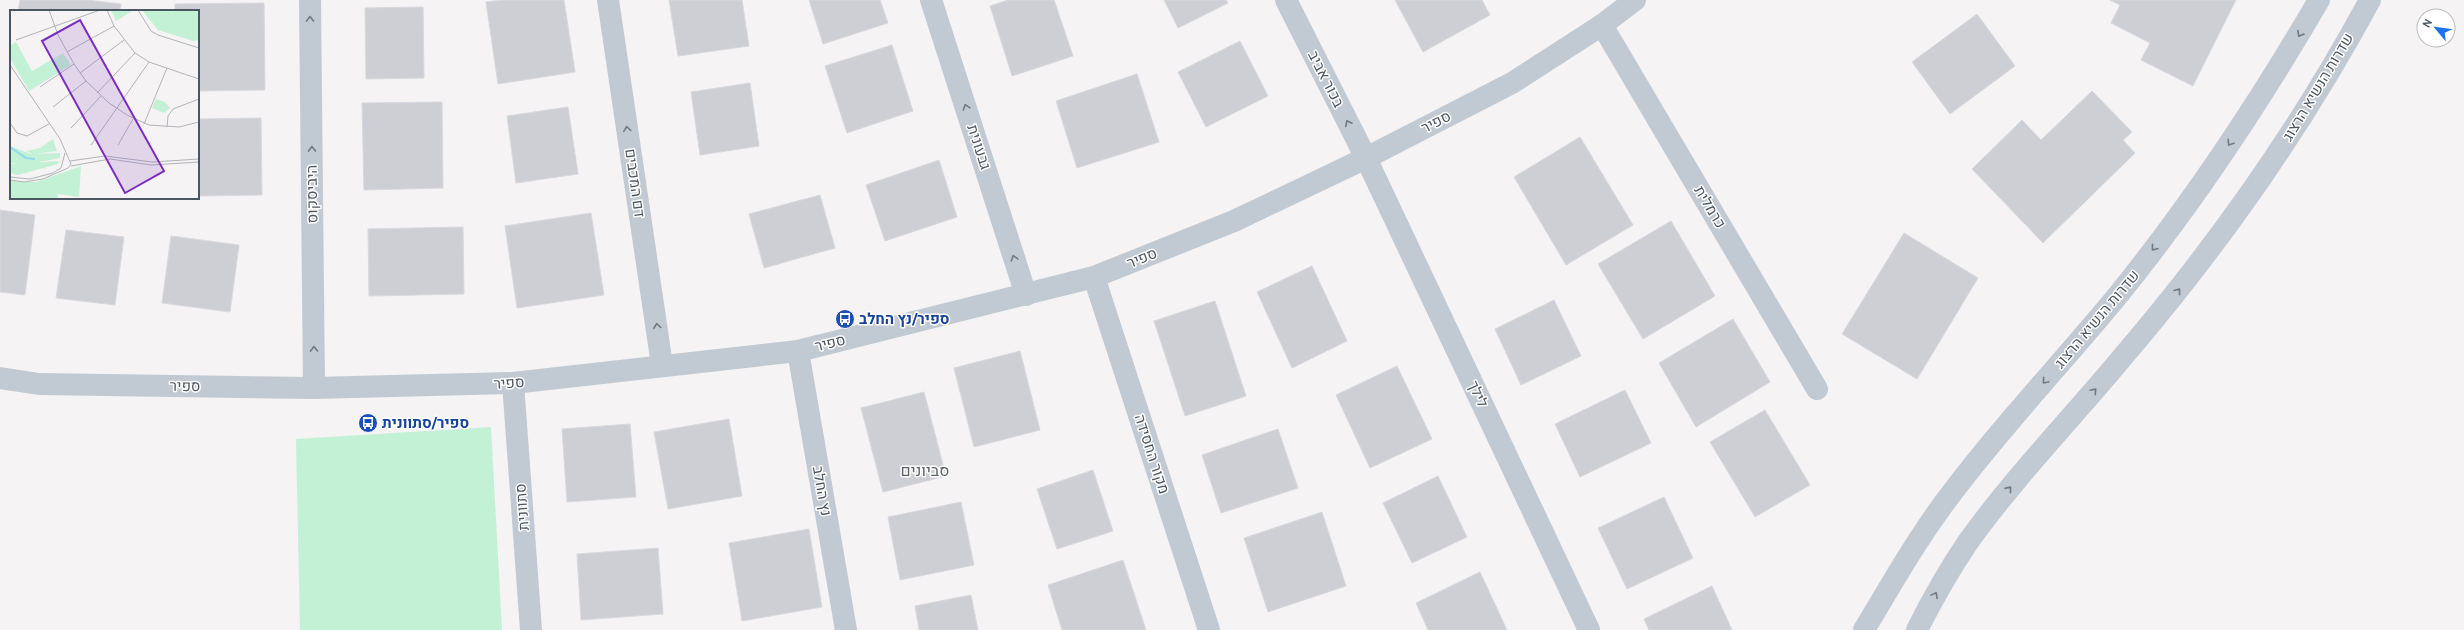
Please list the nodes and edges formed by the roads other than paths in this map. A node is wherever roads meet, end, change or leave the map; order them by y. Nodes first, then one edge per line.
1 (310, 0) edge
2 (608, 0) edge
3 (931, 0) edge
4 (1286, 0) edge
5 (1635, 0) edge
6 (2319, 0) edge
7 (2370, 0) edge
8 (1602, 25) junction
9 (1366, 158) junction
10 (1094, 278) junction
11 (1026, 295) junction
12 (798, 351) junction
13 (662, 365) junction
14 (0, 378) edge
15 (513, 383) junction
16 (314, 388) junction
17 (1817, 389) dead end
18 (531, 630) edge
19 (846, 630) edge
20 (1209, 630) edge
21 (1589, 630) edge
22 (1864, 630) edge
23 (1917, 630) edge

16 -> 1 street, היביסקוס
13 -> 2 street, דם המכבים
11 -> 3 street, גבעונית
9 -> 4 street, בכור אביב
5 - 8 street, ספיר
6 -> 22 street, שדרות הנשיא הרצוג
23 -> 7 street, שדרות הנשיא הרצוג
8 - 9 street, ספיר
8 - 17 street, כרמלית
9 - 10 street, ספיר
9 - 21 street, לילך
10 - 11 street, ספיר
10 - 20 street, מקור החסידה
11 - 12 street, ספיר
12 - 13 street, ספיר
12 - 19 street, נץ החלב
13 - 15 street, ספיר
14 - 16 street, ספיר
15 - 16 street, ספיר
15 - 18 street, סתוונית

